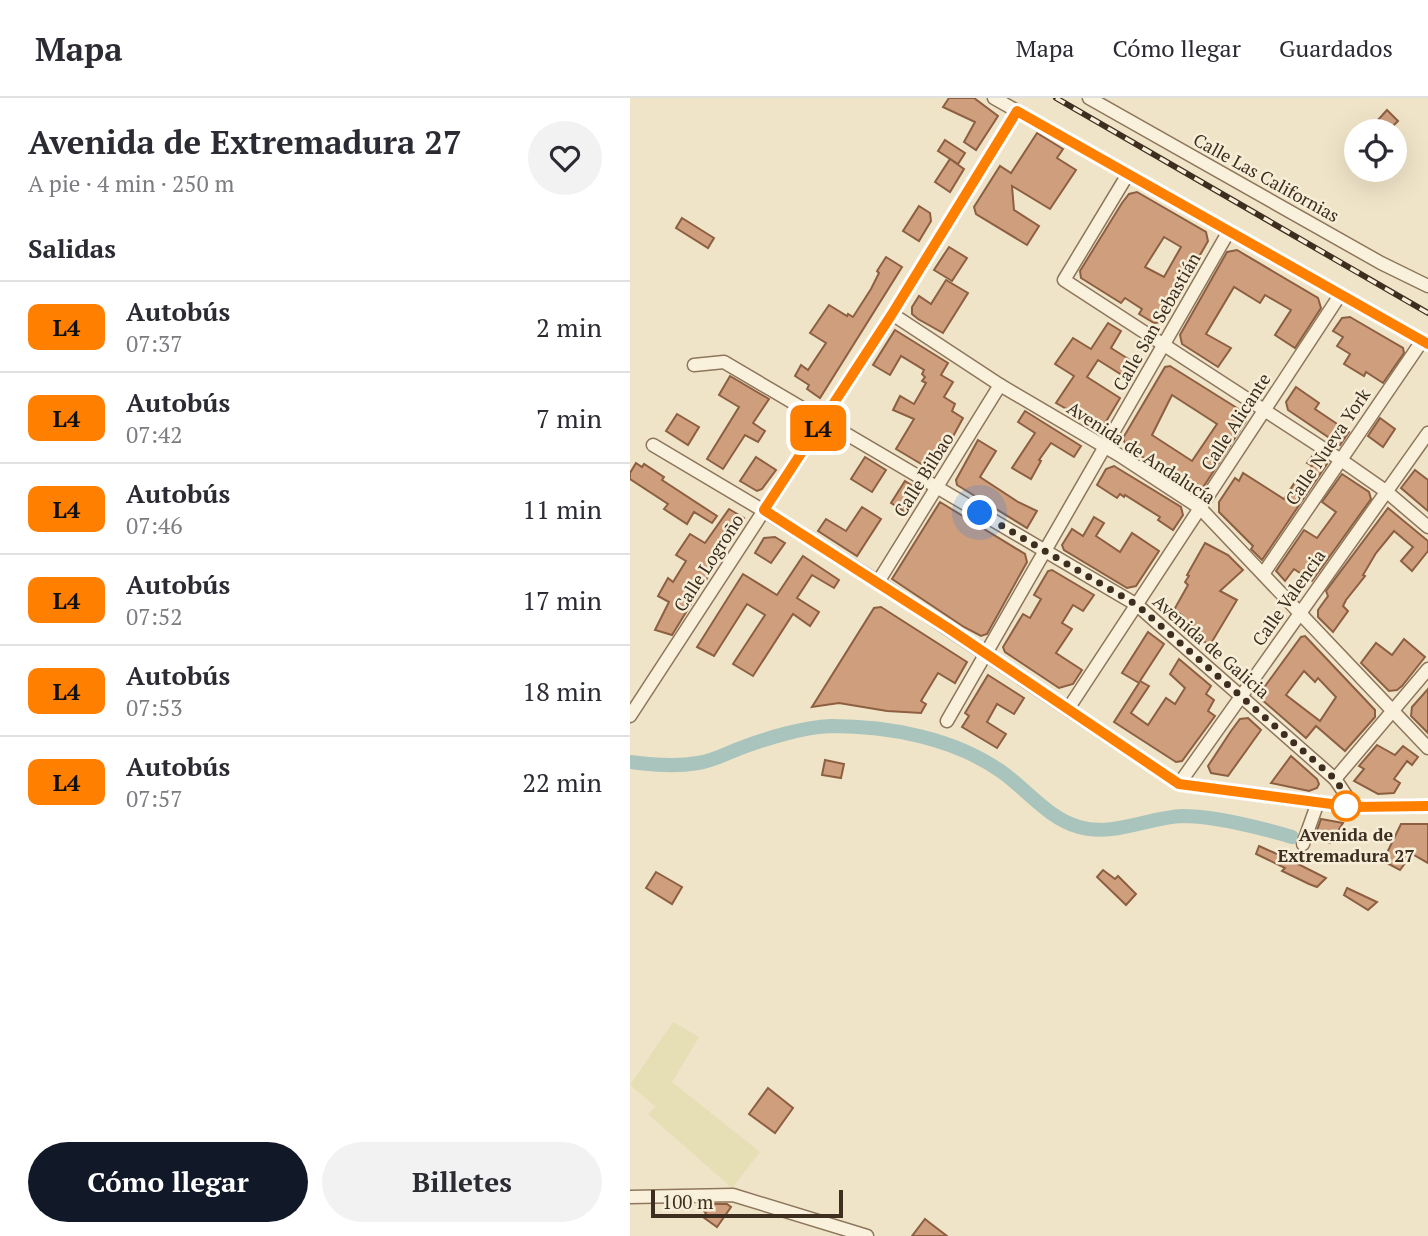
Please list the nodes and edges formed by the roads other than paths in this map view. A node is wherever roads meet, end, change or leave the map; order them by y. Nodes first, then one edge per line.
1 (994, 98) edge
2 (1089, 98) edge
3 (1017, 111) junction
4 (1128, 174) junction
5 (1229, 231) junction
6 (1428, 286) edge
7 (1340, 295) junction
8 (892, 314) junction
9 (1425, 343) edge
10 (1163, 345) junction
11 (694, 365) dead end
12 (1000, 385) junction
13 (1265, 410) junction
14 (823, 419) junction
15 (1428, 433) edge
16 (653, 445) dead end
17 (1104, 447) junction
18 (1341, 460) junction
19 (936, 488) junction
20 (1387, 492) junction
21 (1200, 508) junction
22 (764, 510) junction
23 (1428, 527) edge
24 (1045, 551) junction
25 (1263, 573) junction
26 (877, 582) junction
27 (1137, 605) junction
28 (1301, 613) junction
29 (986, 653) junction
30 (1428, 669) edge
31 (1241, 697) junction
32 (1068, 709) junction
33 (1394, 709) junction
34 (631, 715) edge
35 (947, 720) dead end
36 (1428, 748) edge
37 (1335, 779) junction
38 (1179, 784) junction
39 (1318, 802) junction
40 (1428, 806) edge
41 (1354, 807) junction
42 (1303, 844) dead end
43 (630, 1197) edge
44 (867, 1236) edge

1 - 3 street
2 - 6 street, Calle Las Californias
3 - 4 street
3 - 8 street, Calle Logroño
4 - 5 street
4 - 10 street
5 - 7 street
5 - 10 street, Calle San Sebastián
7 - 9 street
7 - 13 street, Calle Alicante
8 - 12 street, Avenida de Andalucía
8 - 14 street, Calle Logroño
9 - 18 street, Calle Nueva York
10 - 13 street
10 - 17 street, Calle San Sebastián
11 - 14 street, Avenida de Galicia
12 - 17 street, Avenida de Andalucía
12 - 19 street, Calle Bilbao
13 - 18 street
13 - 21 street, Calle Alicante
14 - 19 street, Avenida de Galicia
14 - 22 street, Calle Logroño
15 - 20 street, Calle Valencia
16 - 22 street
17 - 21 street, Avenida de Andalucía
17 - 24 street, Calle San Sebastián
18 - 20 street
18 - 25 street, Calle Nueva York
19 - 24 street, Avenida de Galicia
19 - 26 street, Calle Bilbao
20 - 23 street
20 - 28 street, Calle Valencia
21 - 25 street, Avenida de Andalucía
21 - 27 street, Calle Alicante
22 - 26 street
22 - 34 street, Calle Logroño
24 - 27 street, Avenida de Galicia
24 - 29 street, Calle San Sebastián
25 - 28 street, Avenida de Andalucía
26 - 29 street
27 - 31 street, Avenida de Galicia
27 - 32 street, Calle Alicante
28 - 31 street, Calle Valencia
28 - 33 street, Avenida de Andalucía
29 - 32 street
29 - 35 street, Calle San Sebastián
30 - 33 street
31 - 37 street, Avenida de Galicia
31 - 38 street, Calle Valencia
32 - 38 street
33 - 36 street, Avenida de Andalucía
33 - 37 street
37 - 41 street, Avenida de Galicia
38 - 39 street
39 - 41 street
39 - 42 street
40 - 41 street
43 - 44 street

